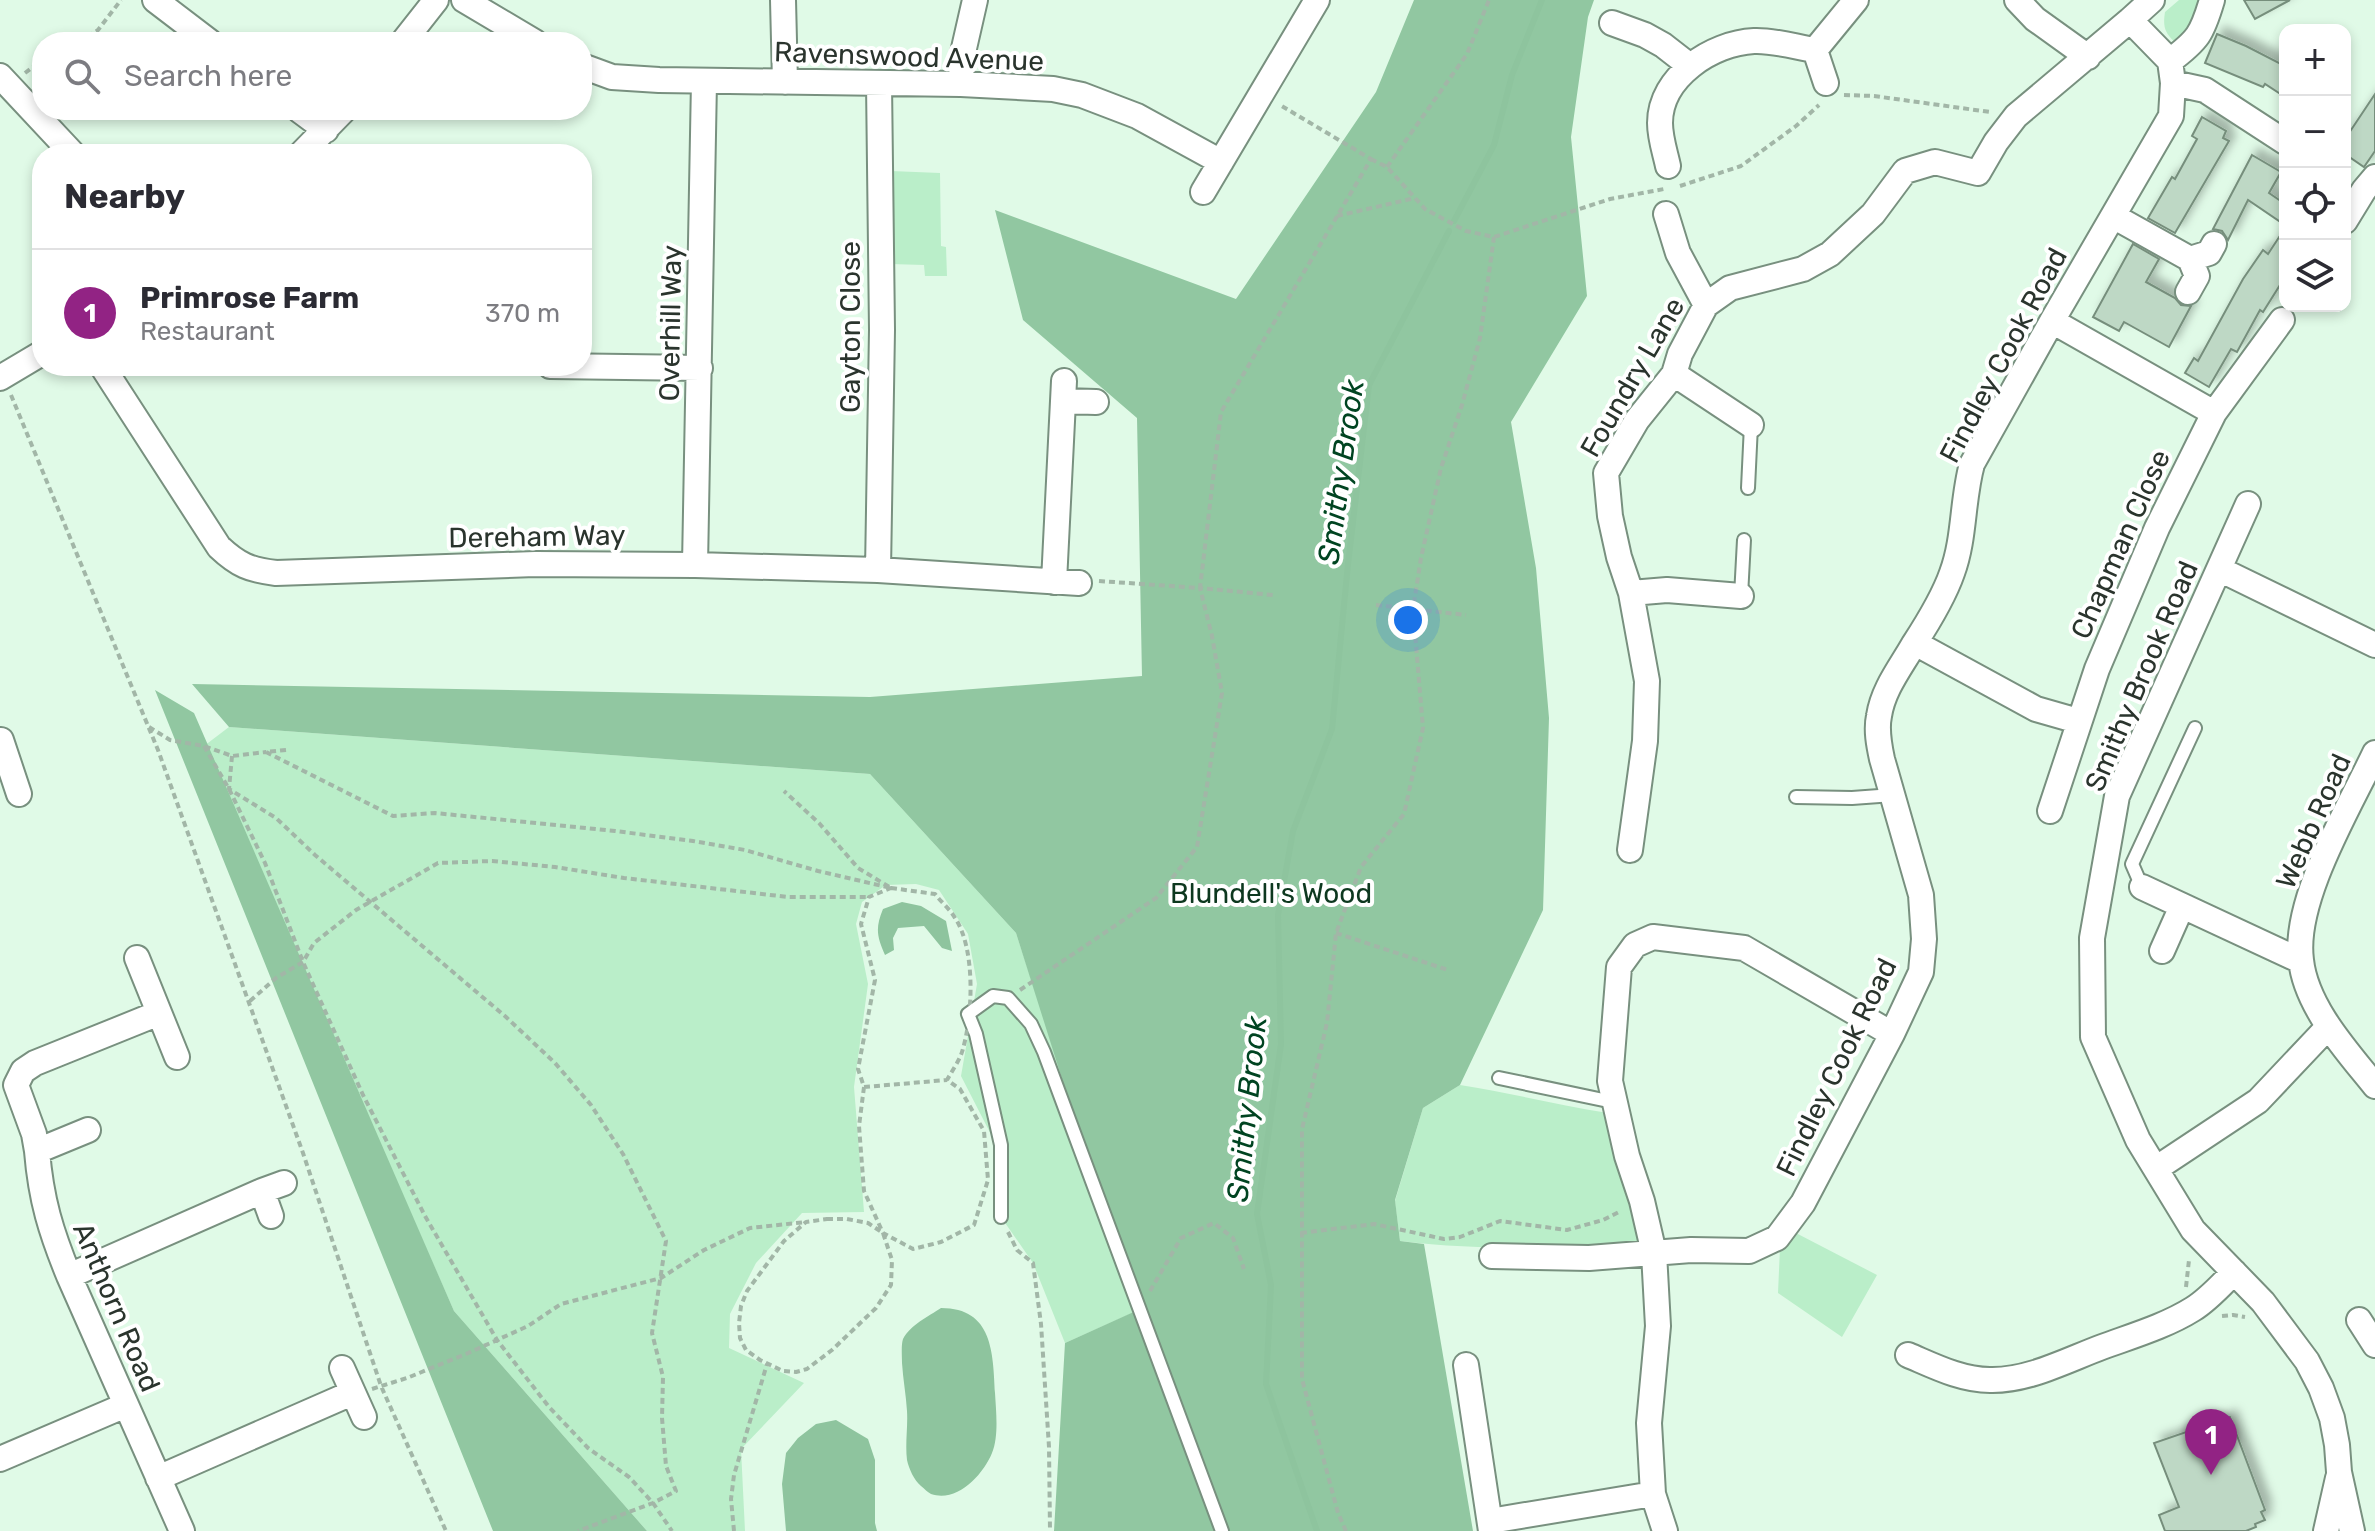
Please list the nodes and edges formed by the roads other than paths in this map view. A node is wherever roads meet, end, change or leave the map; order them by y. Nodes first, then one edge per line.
1 (155, 0) edge
2 (436, 0) edge
3 (464, 0) edge
4 (783, 0) edge
5 (975, 0) edge
6 (1856, 0) edge
7 (2017, 0) edge
8 (2152, 0) edge
9 (2212, 0) edge
10 (1310, 2) edge
11 (2130, 20) junction
12 (1612, 23) dead end
13 (197, 32) edge
14 (411, 32) edge
15 (518, 32) edge
16 (1815, 50) junction
17 (2088, 57) junction
18 (1690, 66) junction
19 (592, 70) edge
20 (2172, 72) junction
21 (0, 76) edge
22 (704, 81) junction
23 (785, 82) junction
24 (879, 83) junction
25 (1826, 83) dead end
26 (961, 84) junction
27 (32, 110) edge
28 (41, 120) edge
29 (312, 120) edge
30 (335, 120) edge
31 (326, 130) junction
32 (2279, 138) edge
33 (64, 144) edge
34 (311, 144) edge
35 (1221, 162) junction
36 (1668, 166) dead end
37 (2361, 182) edge
38 (1203, 192) dead end
39 (2351, 206) edge
40 (1666, 214) dead end
41 (2113, 216) junction
42 (2214, 244) dead end
43 (2190, 259) junction
44 (2188, 292) dead end
45 (1706, 305) junction
46 (2282, 320) dead end
47 (2052, 321) junction
48 (32, 359) edge
49 (592, 367) edge
50 (700, 368) junction
51 (1674, 374) junction
52 (108, 376) edge
53 (1, 377) edge
54 (1096, 402) dead end
55 (2214, 413) junction
56 (1751, 425) joint
57 (1748, 488) dead end
58 (2248, 504) dead end
59 (1744, 540) dead end
60 (695, 565) junction
61 (2219, 569) junction
62 (878, 570) junction
63 (1054, 582) junction
64 (1079, 583) road end
65 (1631, 593) junction
66 (1741, 596) joint
67 (1915, 643) junction
68 (2375, 645) edge
69 (2078, 721) junction
70 (2195, 728) dead end
71 (1, 740) edge
72 (2375, 753) edge
73 (5, 772) edge
74 (19, 794) dead end
75 (1893, 795) junction
76 (1796, 797) dead end
77 (2050, 811) dead end
78 (1630, 850) dead end
79 (2142, 887) joint
80 (2182, 906) junction
81 (2162, 951) dead end
82 (137, 958) dead end
83 (2301, 961) junction
84 (159, 1013) junction
85 (2328, 1027) junction
86 (1892, 1034) junction
87 (177, 1057) dead end
88 (1499, 1078) dead end
89 (2375, 1086) edge
90 (1613, 1102) junction
91 (88, 1130) dead end
92 (37, 1151) junction
93 (2157, 1168) junction
94 (271, 1216) dead end
95 (1001, 1217) road end
96 (1654, 1253) junction
97 (1492, 1256) dead end
98 (2234, 1272) junction
99 (69, 1276) junction
100 (2359, 1320) dead end
101 (2375, 1345) edge
102 (1908, 1355) dead end
103 (1466, 1365) dead end
104 (342, 1368) dead end
105 (352, 1393) junction
106 (126, 1405) junction
107 (364, 1417) dead end
108 (0, 1459) edge
109 (2339, 1472) junction
110 (158, 1478) junction
111 (1653, 1494) junction
112 (1491, 1526) edge
113 (182, 1531) edge
114 (1222, 1531) edge
115 (1665, 1531) edge
116 (2326, 1531) edge
117 (2352, 1531) edge

1 - 13 street
2 - 14 street
3 - 15 street
4 - 23 street
5 - 26 street
6 - 16 street
7 - 17 street
8 - 11 street, Foundry Lane
9 - 20 street
10 - 35 street
11 - 17 street, Foundry Lane
11 - 20 street
12 - 18 street
16 - 18 street
16 - 25 street
17 - 45 street, Foundry Lane
18 - 36 street
19 - 22 street, Ravenswood Avenue
20 - 32 street
20 - 41 street, Findley Cook Road
21 - 27 street
22 - 23 street, Ravenswood Avenue
22 - 50 street, Overhill Way
23 - 24 street, Ravenswood Avenue
24 - 26 street, Ravenswood Avenue
24 - 62 street, Gayton Close
26 - 35 street, Ravenswood Avenue
28 - 33 street
29 - 31 street
30 - 31 street
31 - 34 street
35 - 38 street
37 - 39 street
40 - 45 street
41 - 43 street
41 - 47 street, Findley Cook Road
42 - 43 street
43 - 44 street
45 - 51 street, Foundry Lane
46 - 55 street, Chapman Close
47 - 55 street
47 - 67 street, Findley Cook Road
48 - 53 street
49 - 50 street
50 - 60 street, Overhill Way
51 - 56 street
51 - 65 street, Foundry Lane
52 - 60 street, Dereham Way
54 - 63 street
55 - 69 street, Chapman Close
56 - 57 lane
58 - 61 street, Smithy Brook Road
59 - 66 lane
60 - 62 street, Dereham Way
61 - 68 street
61 - 93 street, Smithy Brook Road
62 - 63 street, Dereham Way
63 - 64 street, Dereham Way
65 - 66 street
65 - 78 street, Foundry Lane
67 - 69 street
67 - 75 street, Findley Cook Road
69 - 77 street, Chapman Close
70 - 79 lane
71 - 73 street
72 - 83 street, Webb Road
73 - 74 street
75 - 76 lane
75 - 86 street, Findley Cook Road
79 - 80 street
80 - 81 street
80 - 83 street
82 - 84 street
83 - 85 street
84 - 87 street
84 - 92 street, Anthorn Road
85 - 89 street
85 - 93 street
86 - 90 street
86 - 96 street, Findley Cook Road
88 - 90 lane
90 - 96 street
91 - 92 street
92 - 99 street, Anthorn Road
93 - 98 street, Smithy Brook Road
94 - 99 street
95 - 114 lane
96 - 97 street, Findley Cook Road
96 - 111 street
98 - 102 street
98 - 109 street, Smithy Brook Road
99 - 106 street, Anthorn Road
100 - 101 street
103 - 112 street
104 - 105 street
105 - 107 street
105 - 110 street
106 - 108 street
106 - 110 street, Anthorn Road
109 - 116 street, Smithy Brook Road
109 - 117 street, Smithy Brook Road
110 - 113 street, Anthorn Road
111 - 112 street
111 - 115 street

